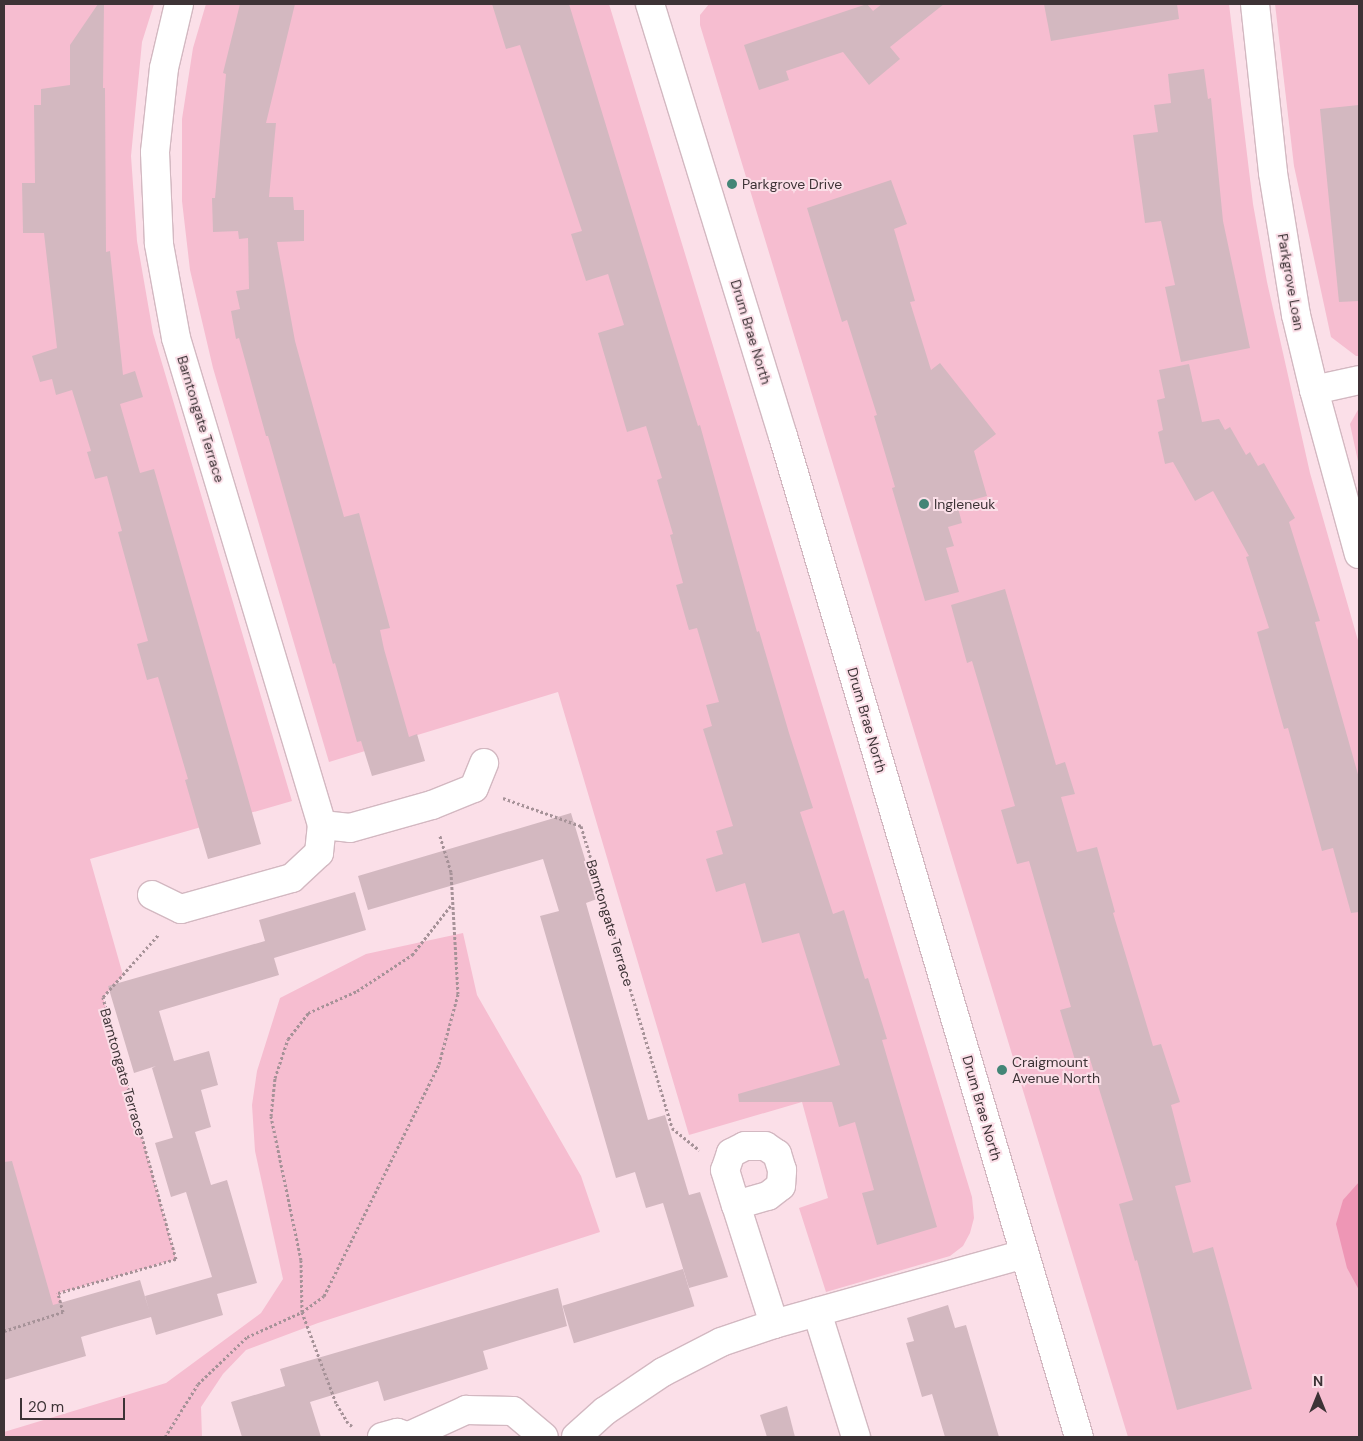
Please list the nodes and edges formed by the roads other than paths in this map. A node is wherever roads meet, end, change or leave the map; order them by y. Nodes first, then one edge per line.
1 (179, 4) edge
2 (650, 4) edge
3 (1255, 4) edge
4 (1359, 380) edge
5 (1314, 390) junction
6 (1359, 554) edge
7 (484, 762) dead end
8 (322, 825) junction
9 (152, 895) dead end
10 (736, 1205) dead end
11 (1024, 1254) junction
12 (817, 1312) junction
13 (774, 1324) junction
14 (382, 1437) edge
15 (409, 1437) edge
16 (544, 1437) edge
17 (576, 1437) edge
18 (856, 1437) edge
19 (1079, 1437) edge

1 - 8 street, Barntongate Terrace
2 - 11 street, Drum Brae North
3 - 5 street, Parkgrove Loan
4 - 5 street
5 - 6 street, Parkgrove Loan
7 - 8 street
8 - 9 street, Barntongate Terrace
10 - 13 street
11 - 12 street
11 - 19 street, Drum Brae North
12 - 13 street
12 - 18 street
13 - 17 street
14 - 15 street
15 - 16 street

